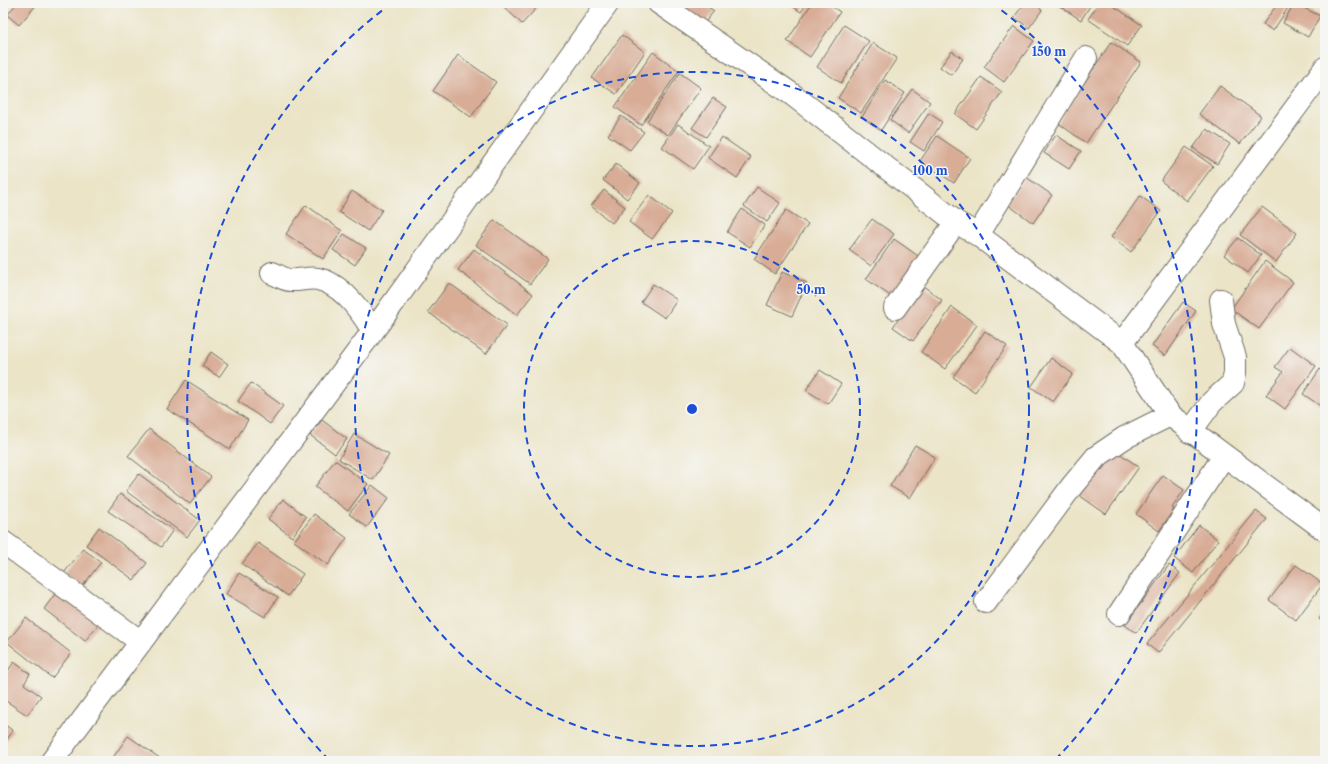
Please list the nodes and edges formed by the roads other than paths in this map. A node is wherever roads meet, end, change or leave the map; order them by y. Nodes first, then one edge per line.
1 (608, 3) edge
2 (659, 3) edge
3 (1086, 58) dead end
4 (1325, 68) edge
5 (956, 222) junction
6 (978, 236) junction
7 (272, 273) dead end
8 (1221, 300) dead end
9 (895, 308) dead end
10 (373, 331) junction
11 (1122, 343) junction
12 (1170, 415) junction
13 (1190, 432) junction
14 (1224, 456) junction
15 (1325, 530) edge
16 (3, 542) edge
17 (986, 602) dead end
18 (1119, 614) dead end
19 (141, 642) junction
20 (54, 760) edge

1 - 10 street
2 - 5 street
3 - 6 street
4 - 11 street
5 - 6 street
5 - 9 street
6 - 11 street
7 - 10 street
8 - 13 street
10 - 19 street
11 - 12 street
12 - 13 street
12 - 17 street
13 - 14 street
14 - 15 street
14 - 18 street
16 - 19 street
19 - 20 street

